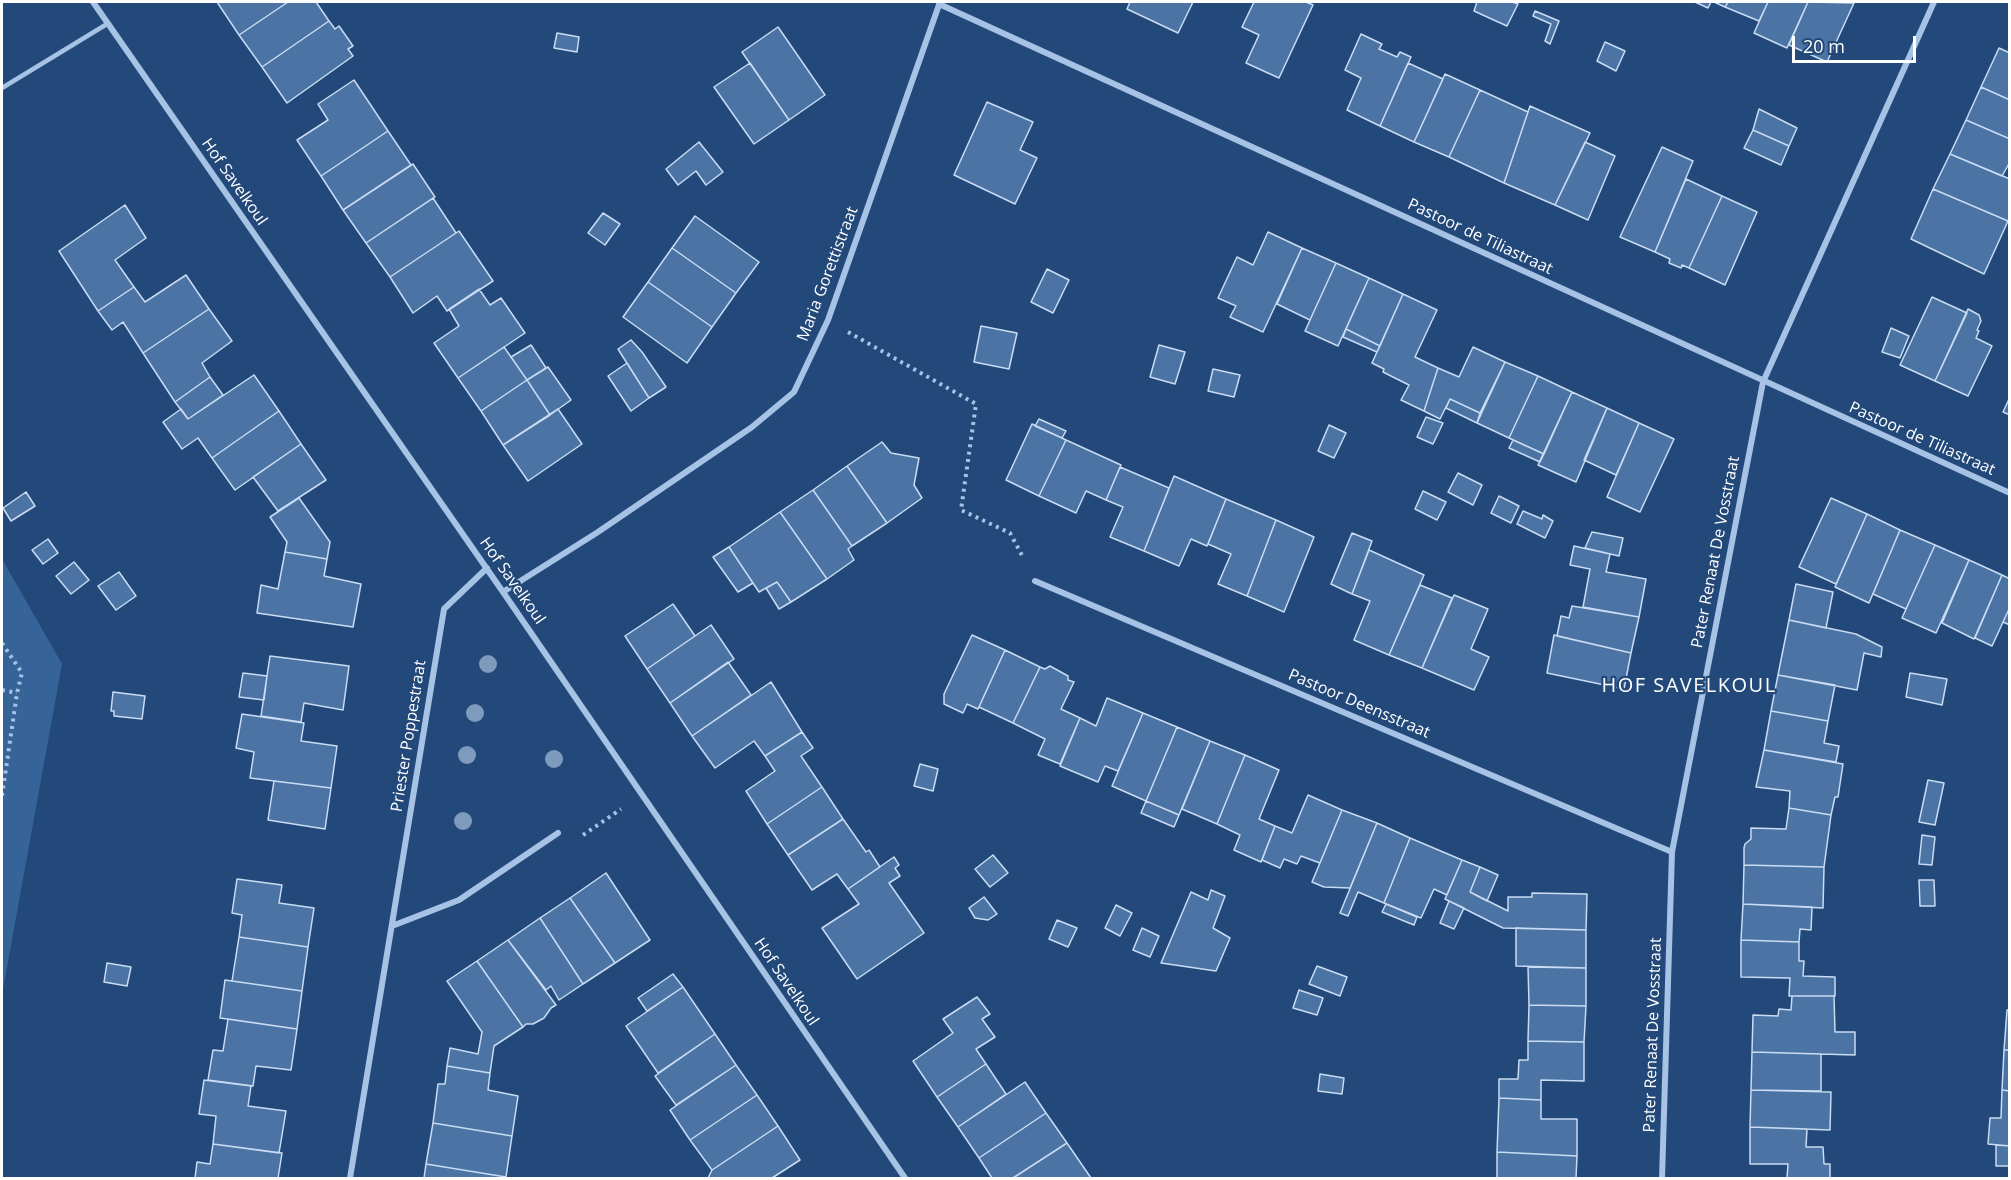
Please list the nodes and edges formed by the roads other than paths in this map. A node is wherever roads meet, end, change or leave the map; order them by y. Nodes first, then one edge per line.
1 (93, 2) edge
2 (940, 2) edge
3 (1934, 2) edge
4 (107, 24) junction
5 (2, 88) edge
6 (1763, 382) junction
7 (2010, 493) edge
8 (487, 568) junction
9 (1035, 581) road end
10 (503, 592) junction
11 (558, 833) road end
12 (1672, 852) junction
13 (392, 926) junction
14 (350, 1179) edge
15 (905, 1179) edge
16 (1662, 1179) edge

1 - 4 street, Hof Savelkoul
2 - 6 street, Pastoor de Tiliastraat
2 - 10 street, Maria Gorettistraat
3 - 6 street, Pater Renaat De Vosstraat
4 - 5 lane
4 - 8 street, Hof Savelkoul
6 - 7 street, Pastoor de Tiliastraat
6 - 12 street, Pater Renaat De Vosstraat
8 - 10 street, Hof Savelkoul
8 - 13 street, Priester Poppestraat
9 - 12 street, Pastoor Deensstraat
10 - 15 street, Hof Savelkoul
11 - 13 street
12 - 16 street, Pater Renaat De Vosstraat
13 - 14 street, Priester Poppestraat

